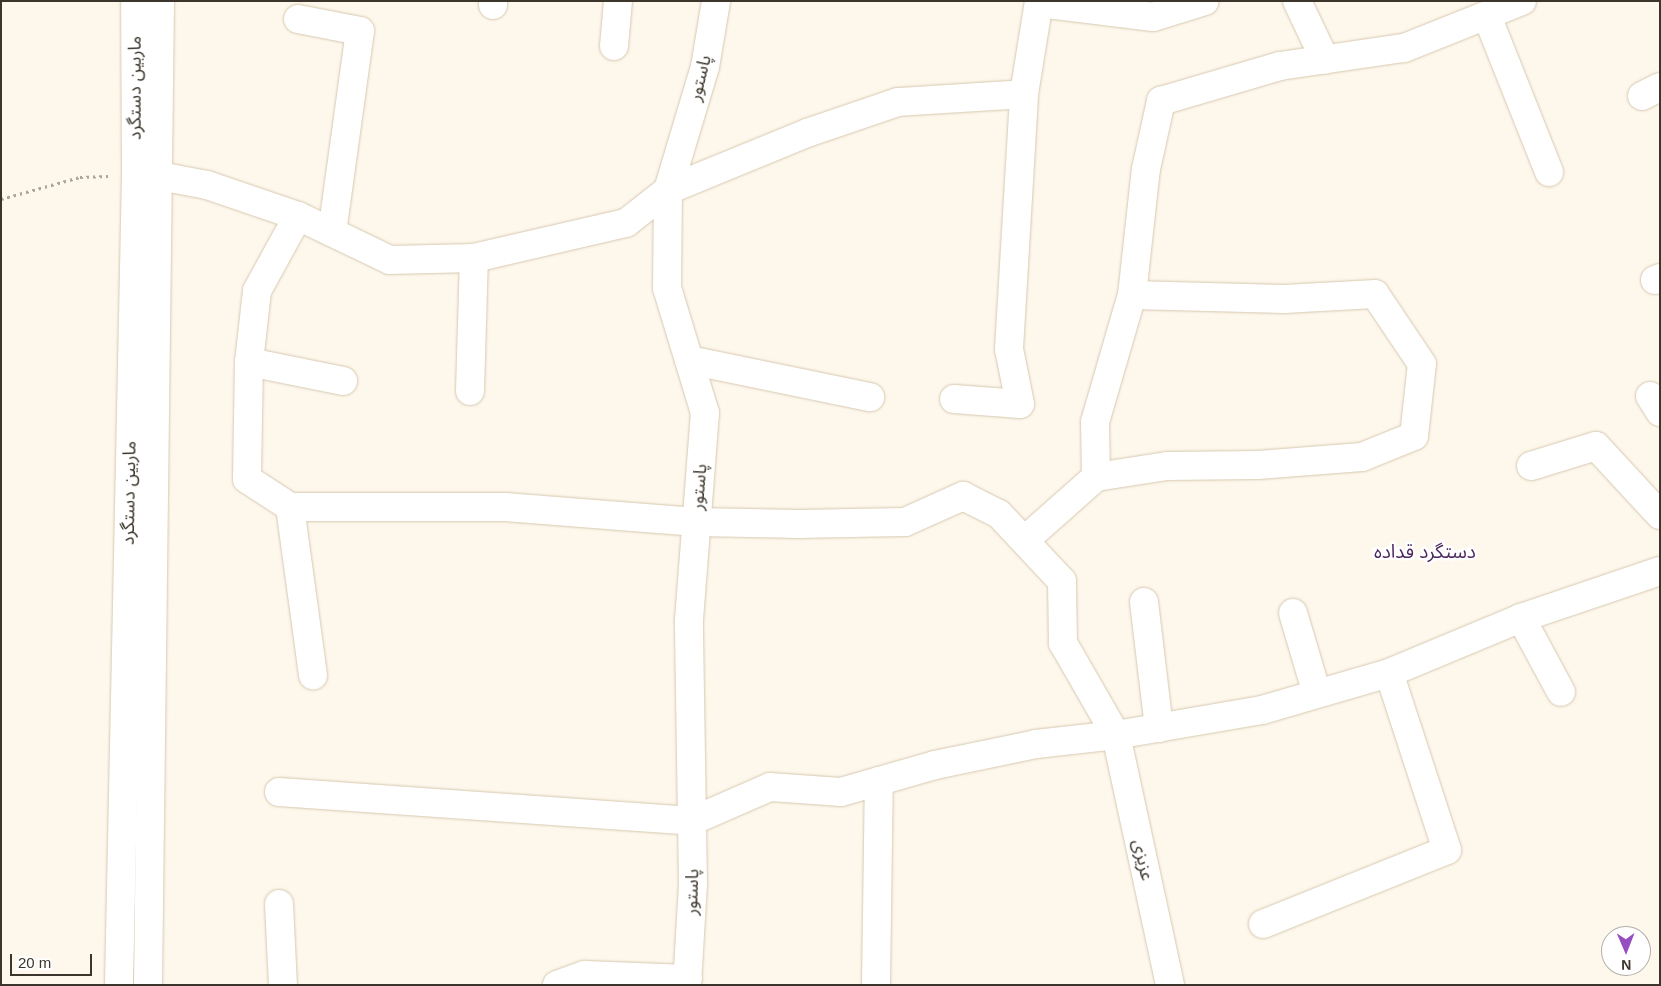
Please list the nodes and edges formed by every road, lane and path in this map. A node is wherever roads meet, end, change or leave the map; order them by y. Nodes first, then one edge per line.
1 (134, 1) edge
2 (160, 1) edge
3 (618, 1) edge
4 (716, 1) edge
5 (1205, 1) edge
6 (1297, 1) edge
7 (1522, 1) edge
8 (1039, 2) edge
9 (1487, 16) junction
10 (298, 19) dead end
11 (614, 46) dead end
12 (1325, 60) junction
13 (1024, 94) junction
14 (1548, 172) dead end
15 (148, 175) junction
16 (668, 190) junction
17 (1, 199) edge
18 (298, 216) junction
19 (332, 232) junction
20 (474, 258) junction
21 (1132, 296) junction
22 (689, 360) junction
23 (248, 362) junction
24 (343, 380) dead end
25 (470, 391) dead end
26 (870, 397) dead end
27 (954, 399) dead end
28 (1531, 466) dead end
29 (1096, 477) junction
30 (290, 508) junction
31 (1660, 515) edge
32 (696, 522) junction
33 (1025, 540) junction
34 (1658, 574) edge
35 (1144, 602) dead end
36 (1293, 613) dead end
37 (1521, 618) junction
38 (1388, 673) junction
39 (313, 675) dead end
40 (1561, 692) dead end
41 (1317, 694) junction
42 (1158, 728) junction
43 (1116, 735) junction
44 (879, 781) junction
45 (279, 792) dead end
46 (692, 820) junction
47 (121, 853) junction
48 (149, 854) junction
49 (279, 904) dead end
50 (1263, 924) dead end
51 (688, 982) edge
52 (119, 985) edge
53 (148, 985) edge
54 (283, 985) edge
55 (557, 985) edge
56 (876, 985) edge
57 (1170, 985) edge

1 - 15 street, ماربین دستگرد
2 - 15 street, ماربین دستگرد
3 - 11 street
4 - 16 street, پاستور
5 - 8 street
6 - 12 street
7 - 9 street
8 - 13 street
9 - 12 street
9 - 14 street
10 - 19 street
12 - 21 street
13 - 16 street
13 - 27 street
15 - 17 path
15 - 18 street
15 - 47 street, ماربین دستگرد
15 - 48 street, ماربین دستگرد
16 - 20 street
16 - 22 street, پاستور
18 - 19 street
18 - 23 street
19 - 20 street
20 - 25 street
21 - 29 street
21 - 29 street
22 - 26 street
22 - 32 street, پاستور
23 - 24 street
23 - 30 street
28 - 31 street
29 - 33 street
30 - 32 street
30 - 39 street
32 - 33 street, عزیزی
32 - 46 street, پاستور
33 - 43 street, عزیزی
34 - 37 street
35 - 42 street
36 - 41 street
37 - 38 street
37 - 40 street
38 - 41 street
38 - 50 street
41 - 42 street
42 - 43 street
43 - 44 street
43 - 57 street, عزیزی
44 - 46 street
44 - 56 street
45 - 46 street
46 - 51 street, پاستور
47 - 48 street
47 - 52 street, ماربین دستگرد
48 - 53 street, ماربین دستگرد
49 - 54 street
51 - 55 street

